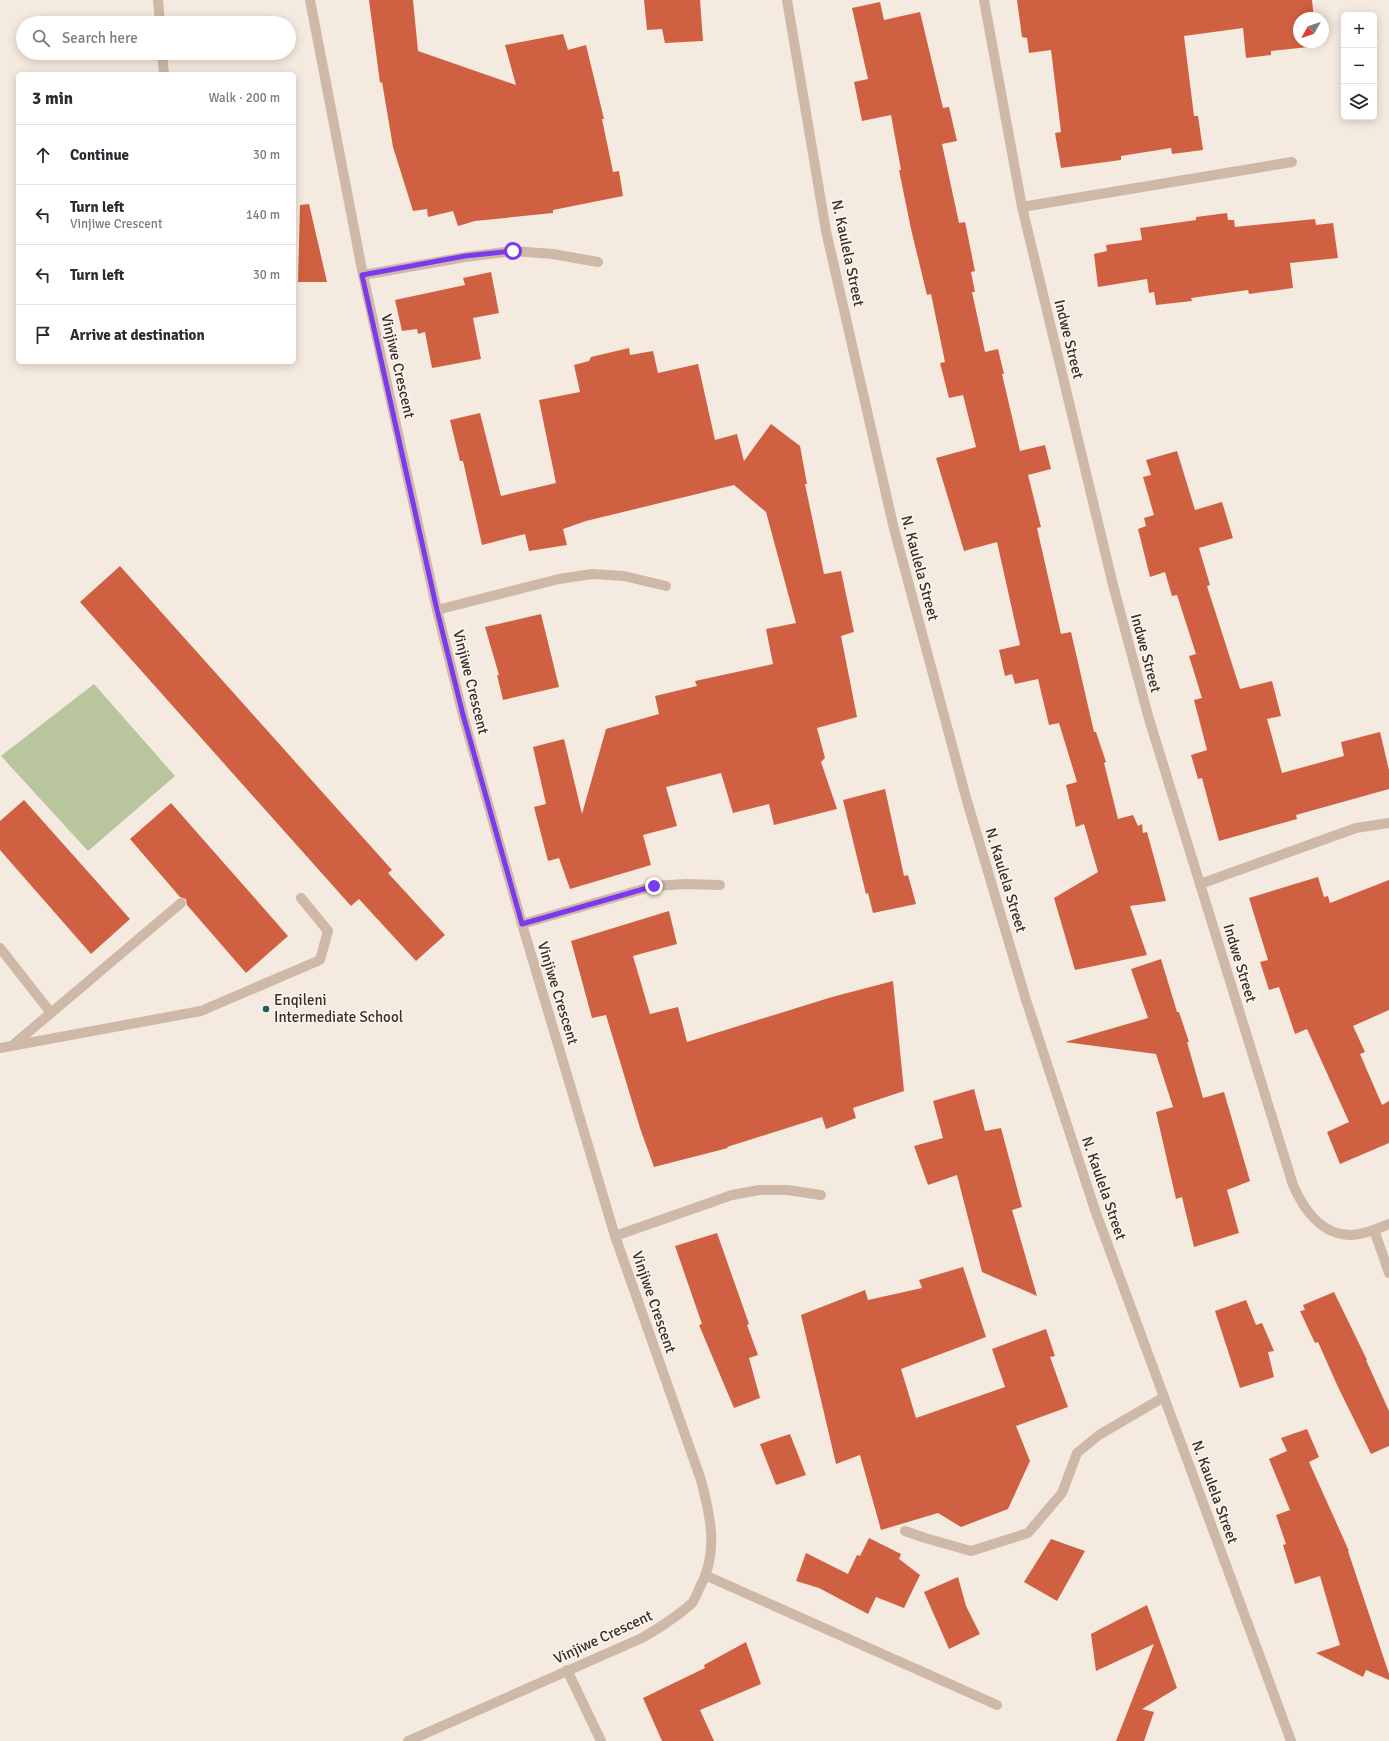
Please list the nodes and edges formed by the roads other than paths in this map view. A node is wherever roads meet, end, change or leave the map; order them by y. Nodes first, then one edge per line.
1 (158, 0) edge
2 (310, 0) edge
3 (787, 0) edge
4 (984, 0) edge
5 (159, 16) edge
6 (163, 60) edge
7 (164, 72) edge
8 (1292, 162) dead end
9 (1022, 207) junction
10 (598, 262) dead end
11 (362, 275) junction
12 (666, 586) dead end
13 (437, 610) junction
14 (1389, 823) edge
15 (1200, 884) junction
16 (720, 885) dead end
17 (301, 898) dead end
18 (181, 903) dead end
19 (522, 924) junction
20 (0, 948) edge
21 (51, 1013) junction
22 (11, 1046) junction
23 (0, 1048) edge
24 (821, 1195) dead end
25 (1389, 1224) edge
26 (1374, 1230) junction
27 (615, 1236) junction
28 (1389, 1273) edge
29 (1164, 1398) junction
30 (905, 1531) dead end
31 (706, 1576) junction
32 (567, 1670) junction
33 (997, 1705) dead end
34 (408, 1741) edge
35 (601, 1741) edge
36 (1291, 1741) edge

1 - 5 street
2 - 11 street, Vinjiwe Crescent
3 - 29 street, N. Kaulela Street
4 - 9 street, Indwe Street
6 - 7 street
8 - 9 street
9 - 15 street, Indwe Street
10 - 11 street
11 - 13 street, Vinjiwe Crescent
12 - 13 street
13 - 19 street, Vinjiwe Crescent
14 - 15 street
15 - 26 street, Indwe Street
16 - 19 street
17 - 22 street
18 - 21 street
19 - 27 street, Vinjiwe Crescent
20 - 21 street
21 - 22 street
22 - 23 street
24 - 27 street
25 - 26 street, Indwe Street
26 - 28 street
27 - 31 street, Vinjiwe Crescent
29 - 30 street
29 - 36 street, N. Kaulela Street
31 - 32 street, Vinjiwe Crescent
31 - 33 street
32 - 34 street, Vinjiwe Crescent
32 - 35 street

